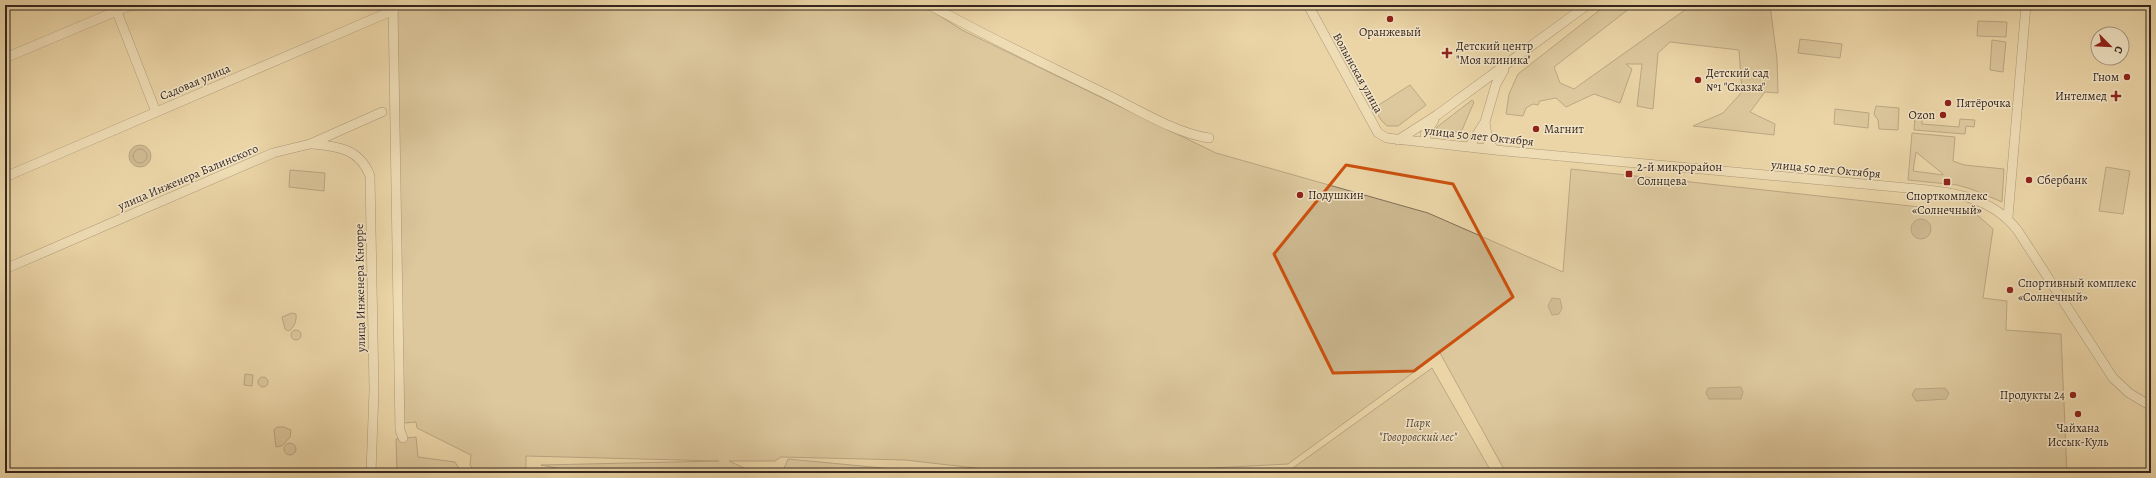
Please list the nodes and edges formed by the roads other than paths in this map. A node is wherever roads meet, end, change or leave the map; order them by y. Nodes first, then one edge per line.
1 (131, 5) edge
2 (930, 5) edge
3 (1308, 5) edge
4 (1587, 5) edge
5 (2026, 5) edge
6 (393, 8) edge
7 (117, 12) junction
8 (5, 58) edge
9 (1510, 63) junction
10 (156, 112) junction
11 (382, 112) dead end
12 (1437, 116) junction
13 (1485, 122) junction
14 (1209, 138) dead end
15 (1398, 140) junction
16 (1427, 143) junction
17 (310, 144) junction
18 (1469, 147) junction
19 (1495, 150) junction
20 (5, 177) edge
21 (2008, 217) junction
22 (5, 269) edge
23 (2151, 406) edge
24 (402, 438) dead end
25 (371, 473) edge

1 - 7 street
2 - 14 street
3 - 15 street, Волынская улица
4 - 9 street
5 - 21 street
6 - 10 street, Садовая улица
6 - 24 street
7 - 8 street
7 - 10 street
9 - 12 street
9 - 13 street
10 - 20 street, Садовая улица
11 - 17 street, улица Инженера Балинского
12 - 15 street
12 - 16 street
13 - 18 street
13 - 19 street
15 - 16 street, улица 50 лет Октября
16 - 18 street, улица 50 лет Октября
17 - 22 street, улица Инженера Балинского
17 - 25 street, улица Инженера Кнорре
18 - 19 street, улица 50 лет Октября
19 - 21 street, улица 50 лет Октября
21 - 23 street, улица 50 лет Октября

